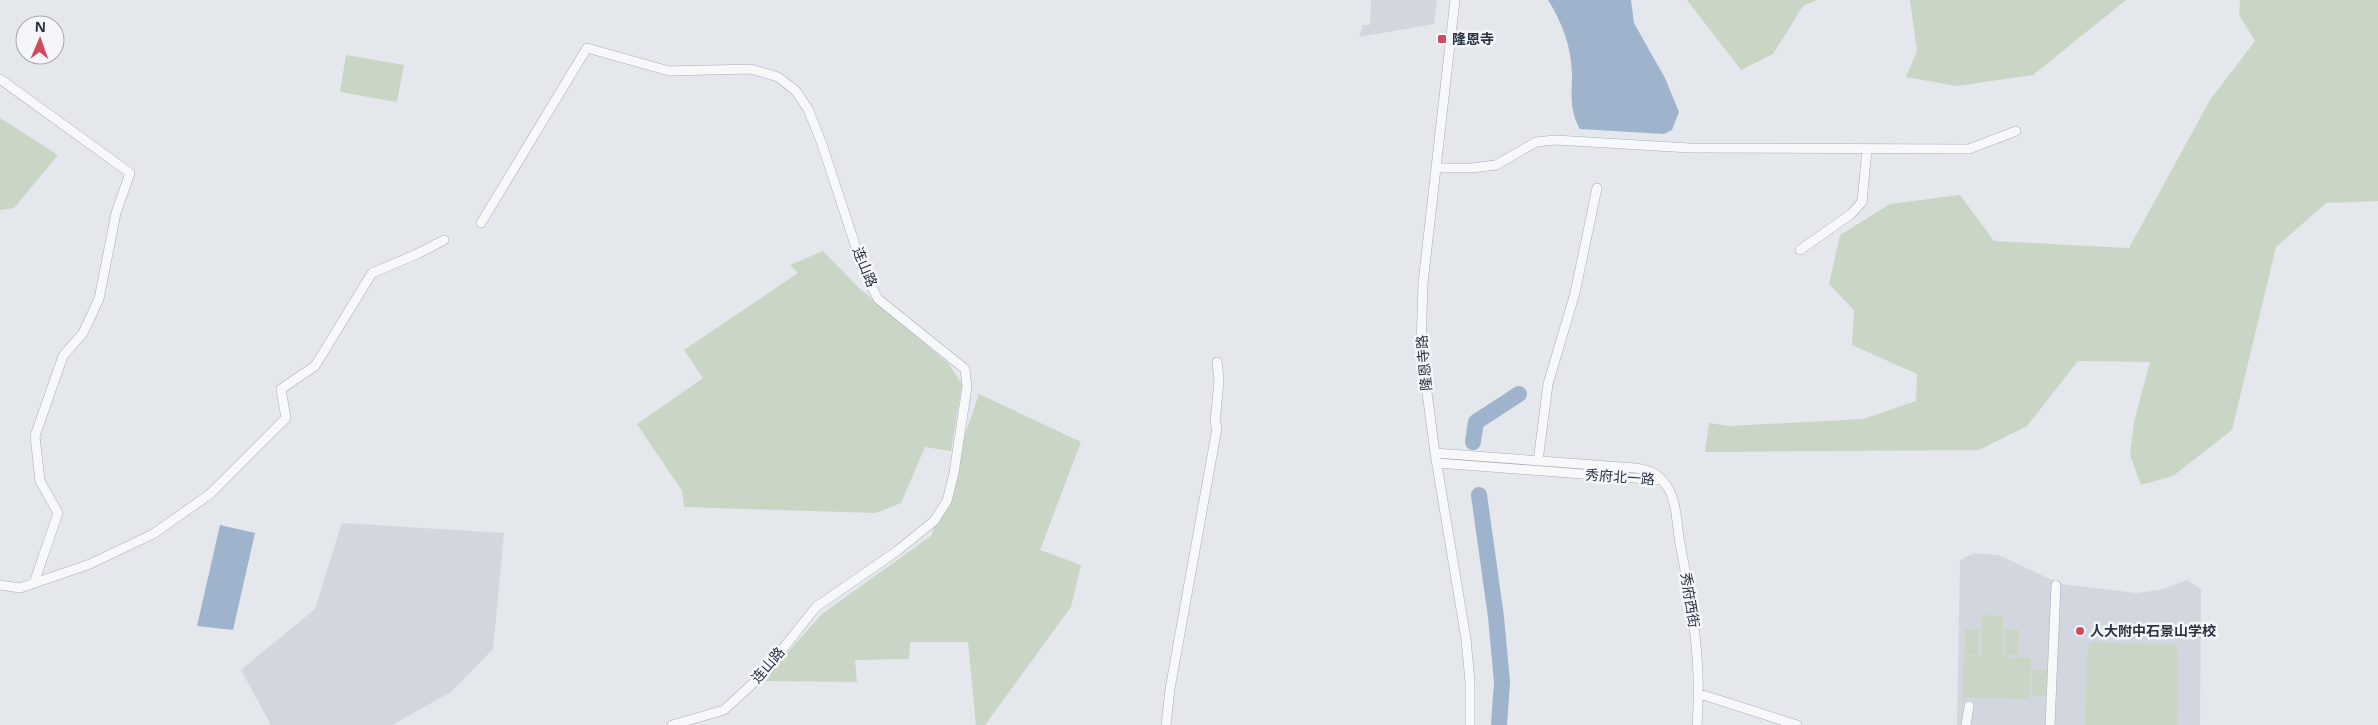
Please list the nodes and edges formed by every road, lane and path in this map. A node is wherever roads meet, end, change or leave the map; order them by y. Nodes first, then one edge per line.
1 (1455, 0) edge
2 (0, 79) edge
3 (2016, 131) dead end
4 (1867, 148) junction
5 (1436, 168) junction
6 (1597, 188) dead end
7 (481, 223) dead end
8 (444, 240) dead end
9 (1800, 250) dead end
10 (1217, 362) dead end
11 (1435, 453) junction
12 (1538, 461) junction
13 (1437, 463) junction
14 (1662, 480) junction
15 (34, 583) junction
16 (0, 585) edge
17 (2056, 586) dead end
18 (1700, 694) junction
19 (1969, 706) dead end
20 (672, 725) edge
21 (1166, 725) edge
22 (1470, 725) edge
23 (1697, 725) edge
24 (1797, 725) edge
25 (1966, 725) edge
26 (2050, 725) edge

1 - 5 street, 隆恩寺路
2 - 15 street
3 - 4 street
4 - 5 street
4 - 9 street
5 - 11 street, 隆恩寺路
6 - 12 street
7 - 20 street, 连山路
8 - 15 street
10 - 21 street
11 - 12 street, 秀府北一路
11 - 13 street, 隆恩寺路
12 - 14 street, 秀府北一路
13 - 14 street, 秀府北一路
13 - 22 street, 隆恩寺路
14 - 18 street, 秀府西街
15 - 16 street
17 - 26 street
18 - 23 street, 秀府西街
18 - 24 street
19 - 25 street

